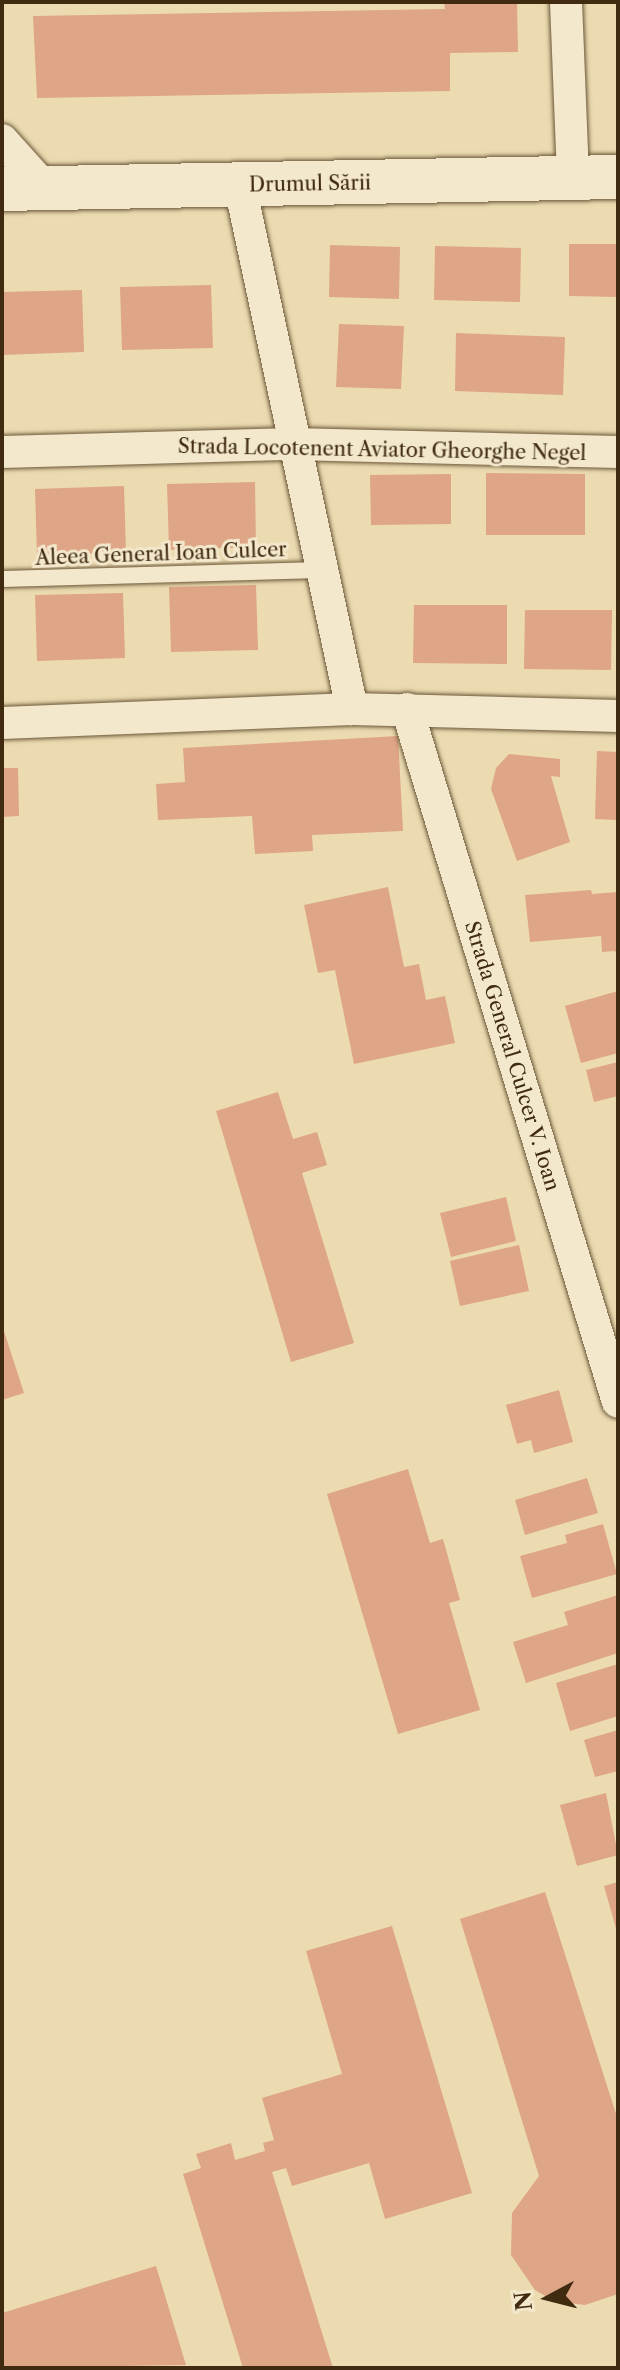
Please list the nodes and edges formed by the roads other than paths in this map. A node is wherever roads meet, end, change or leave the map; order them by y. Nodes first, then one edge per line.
1 (566, 2) edge
2 (2, 140) edge
3 (618, 177) edge
4 (573, 178) junction
5 (240, 186) junction
6 (2, 189) edge
7 (46, 189) junction
8 (293, 444) junction
9 (2, 452) edge
10 (618, 452) edge
11 (321, 570) junction
12 (2, 579) edge
13 (352, 709) junction
14 (407, 709) junction
15 (618, 716) edge
16 (2, 723) edge
17 (618, 1402) edge

1 - 4 street
2 - 7 street
3 - 4 main road, Drumul Sării
4 - 5 main road, Drumul Sării
5 - 7 main road, Drumul Sării
5 - 8 street
6 - 7 main road, Drumul Sării
8 - 9 street, Strada Locotenent Aviator Gheorghe Negel
8 - 10 street, Strada Locotenent Aviator Gheorghe Negel
8 - 11 street
11 - 12 lane, Aleea General Ioan Culcer
11 - 13 street
13 - 14 street
13 - 16 street
14 - 15 street
14 - 17 street, Strada General Culcer V. Ioan

